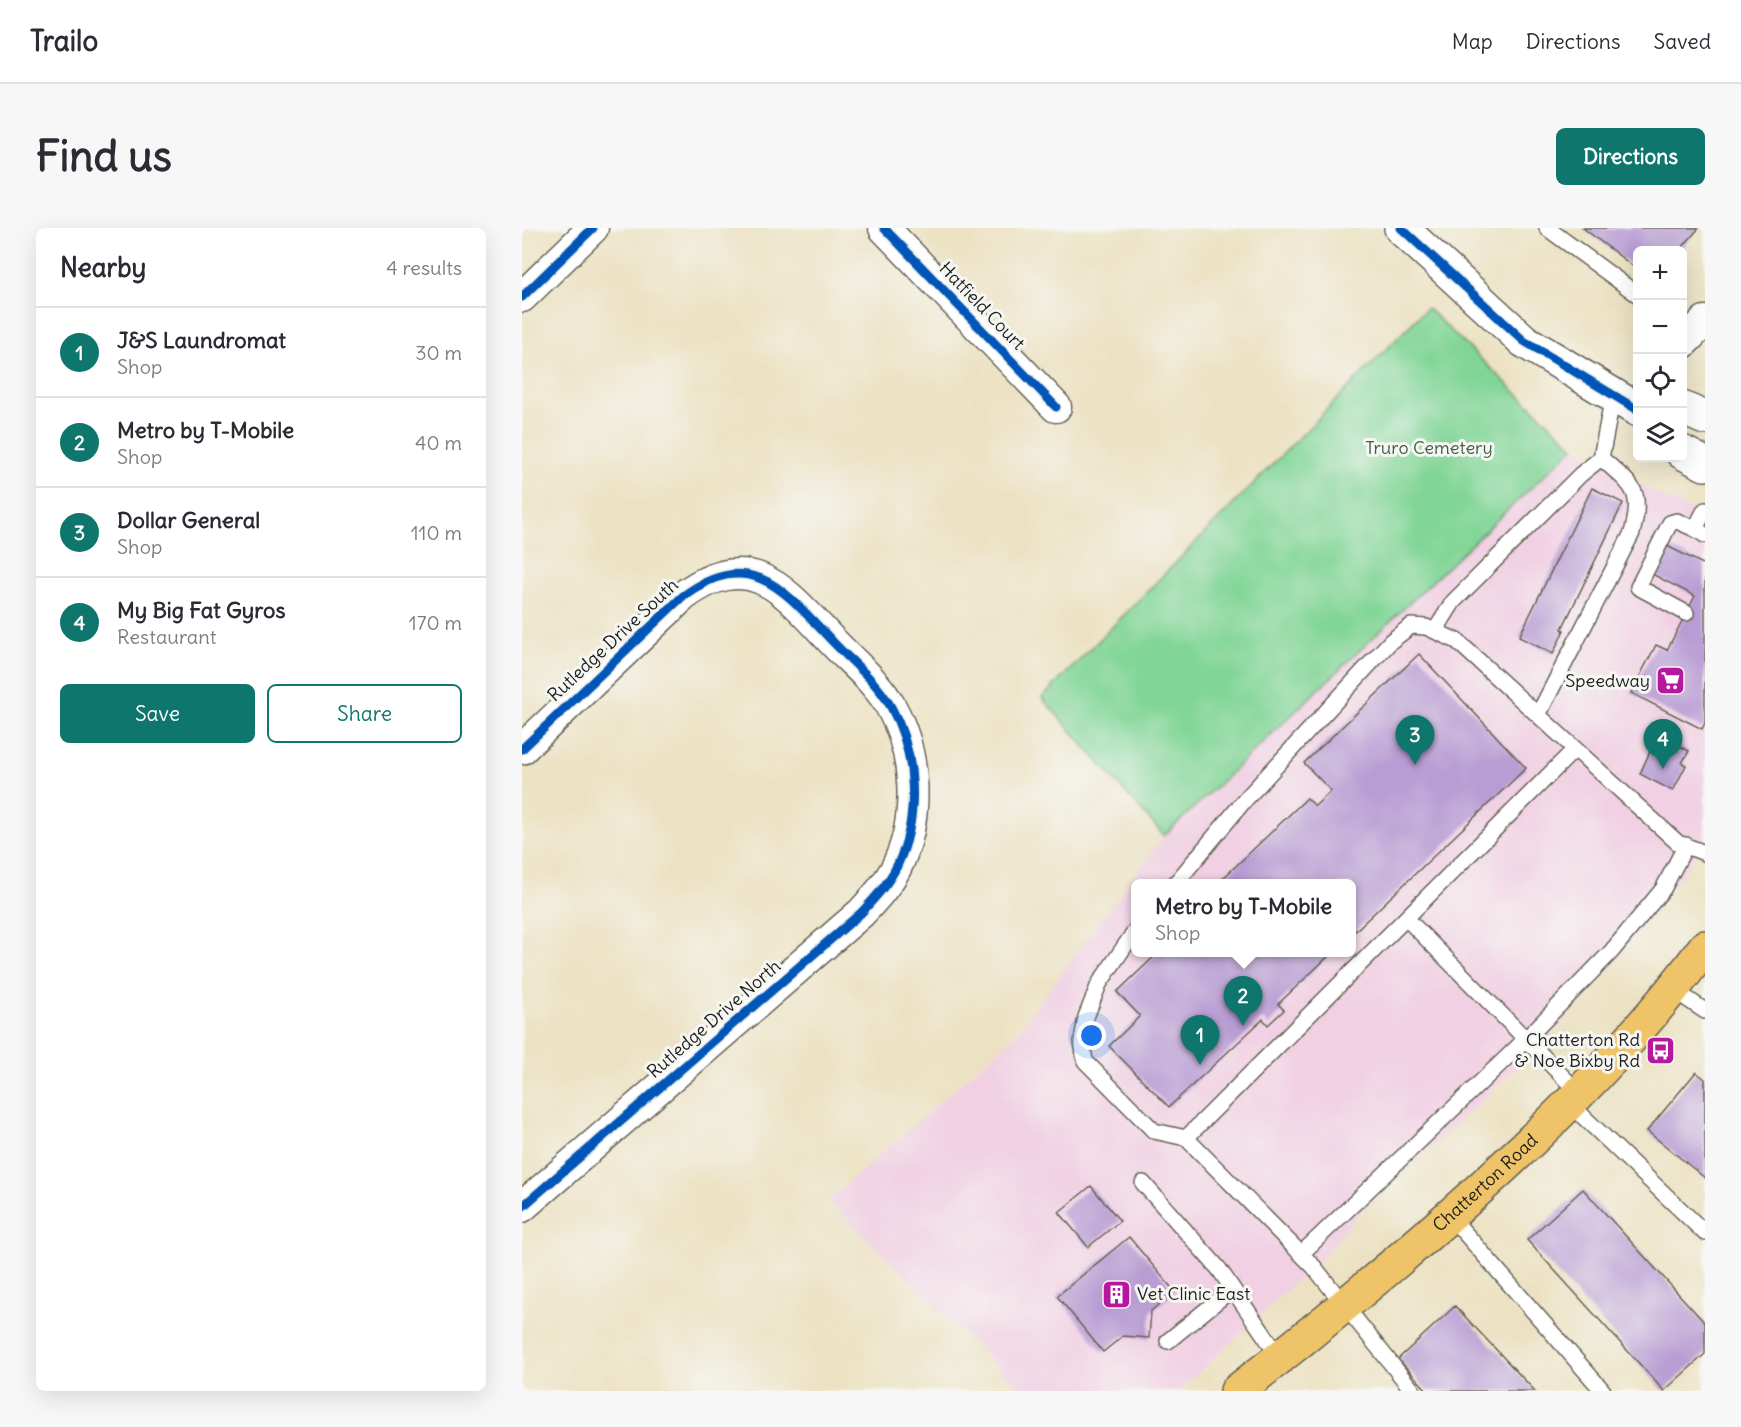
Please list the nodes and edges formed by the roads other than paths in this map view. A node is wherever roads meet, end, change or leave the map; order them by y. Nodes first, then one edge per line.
1 (593, 228) edge
2 (884, 228) edge
3 (1401, 228) edge
4 (1547, 228) edge
5 (1633, 291) edge
6 (522, 297) edge
7 (1629, 400) edge
8 (1056, 406) dead end
9 (1687, 410) edge
10 (1705, 418) edge
11 (1687, 454) edge
12 (1601, 458) junction
13 (1705, 464) edge
14 (1705, 510) edge
15 (1700, 532) edge
16 (1686, 613) dead end
17 (1435, 631) junction
18 (1538, 715) junction
19 (522, 749) edge
20 (1575, 749) junction
21 (906, 840) joint
22 (1686, 845) junction
23 (1705, 853) edge
24 (1179, 879) edge
25 (1407, 919) junction
26 (1131, 937) edge
27 (1705, 947) edge
28 (1674, 990) junction
29 (1705, 1011) edge
30 (1526, 1039) junction
31 (1575, 1099) junction
32 (1186, 1138) junction
33 (1143, 1183) dead end
34 (522, 1207) edge
35 (1450, 1216) junction
36 (1705, 1233) edge
37 (1301, 1254) junction
38 (1232, 1289) junction
39 (1344, 1307) junction
40 (1168, 1341) dead end
41 (1280, 1358) junction
42 (1237, 1391) edge
43 (1413, 1391) edge
44 (1603, 1391) edge

1 - 6 street
2 - 8 street, Hatfield Court
3 - 7 street
4 - 5 lane
7 - 12 lane
9 - 10 street
11 - 13 street
12 - 17 lane
12 - 18 lane
14 - 15 lane
15 - 16 lane
17 - 18 lane
17 - 24 lane
18 - 20 lane
19 - 21 street, Rutledge Drive South
20 - 22 lane
20 - 25 lane
21 - 34 street, Rutledge Drive North
22 - 23 lane
22 - 30 lane
25 - 30 lane
25 - 32 lane
26 - 32 lane
27 - 28 main road, Chatterton Road
28 - 29 lane
28 - 31 main road, Chatterton Road
30 - 31 lane
30 - 37 lane
31 - 35 main road, Chatterton Road
31 - 36 lane
32 - 37 lane
33 - 38 lane
35 - 39 main road, Chatterton Road
35 - 44 lane
37 - 39 lane
38 - 40 lane
38 - 41 lane
39 - 41 main road, Chatterton Road
39 - 43 lane
41 - 42 main road, Chatterton Road

